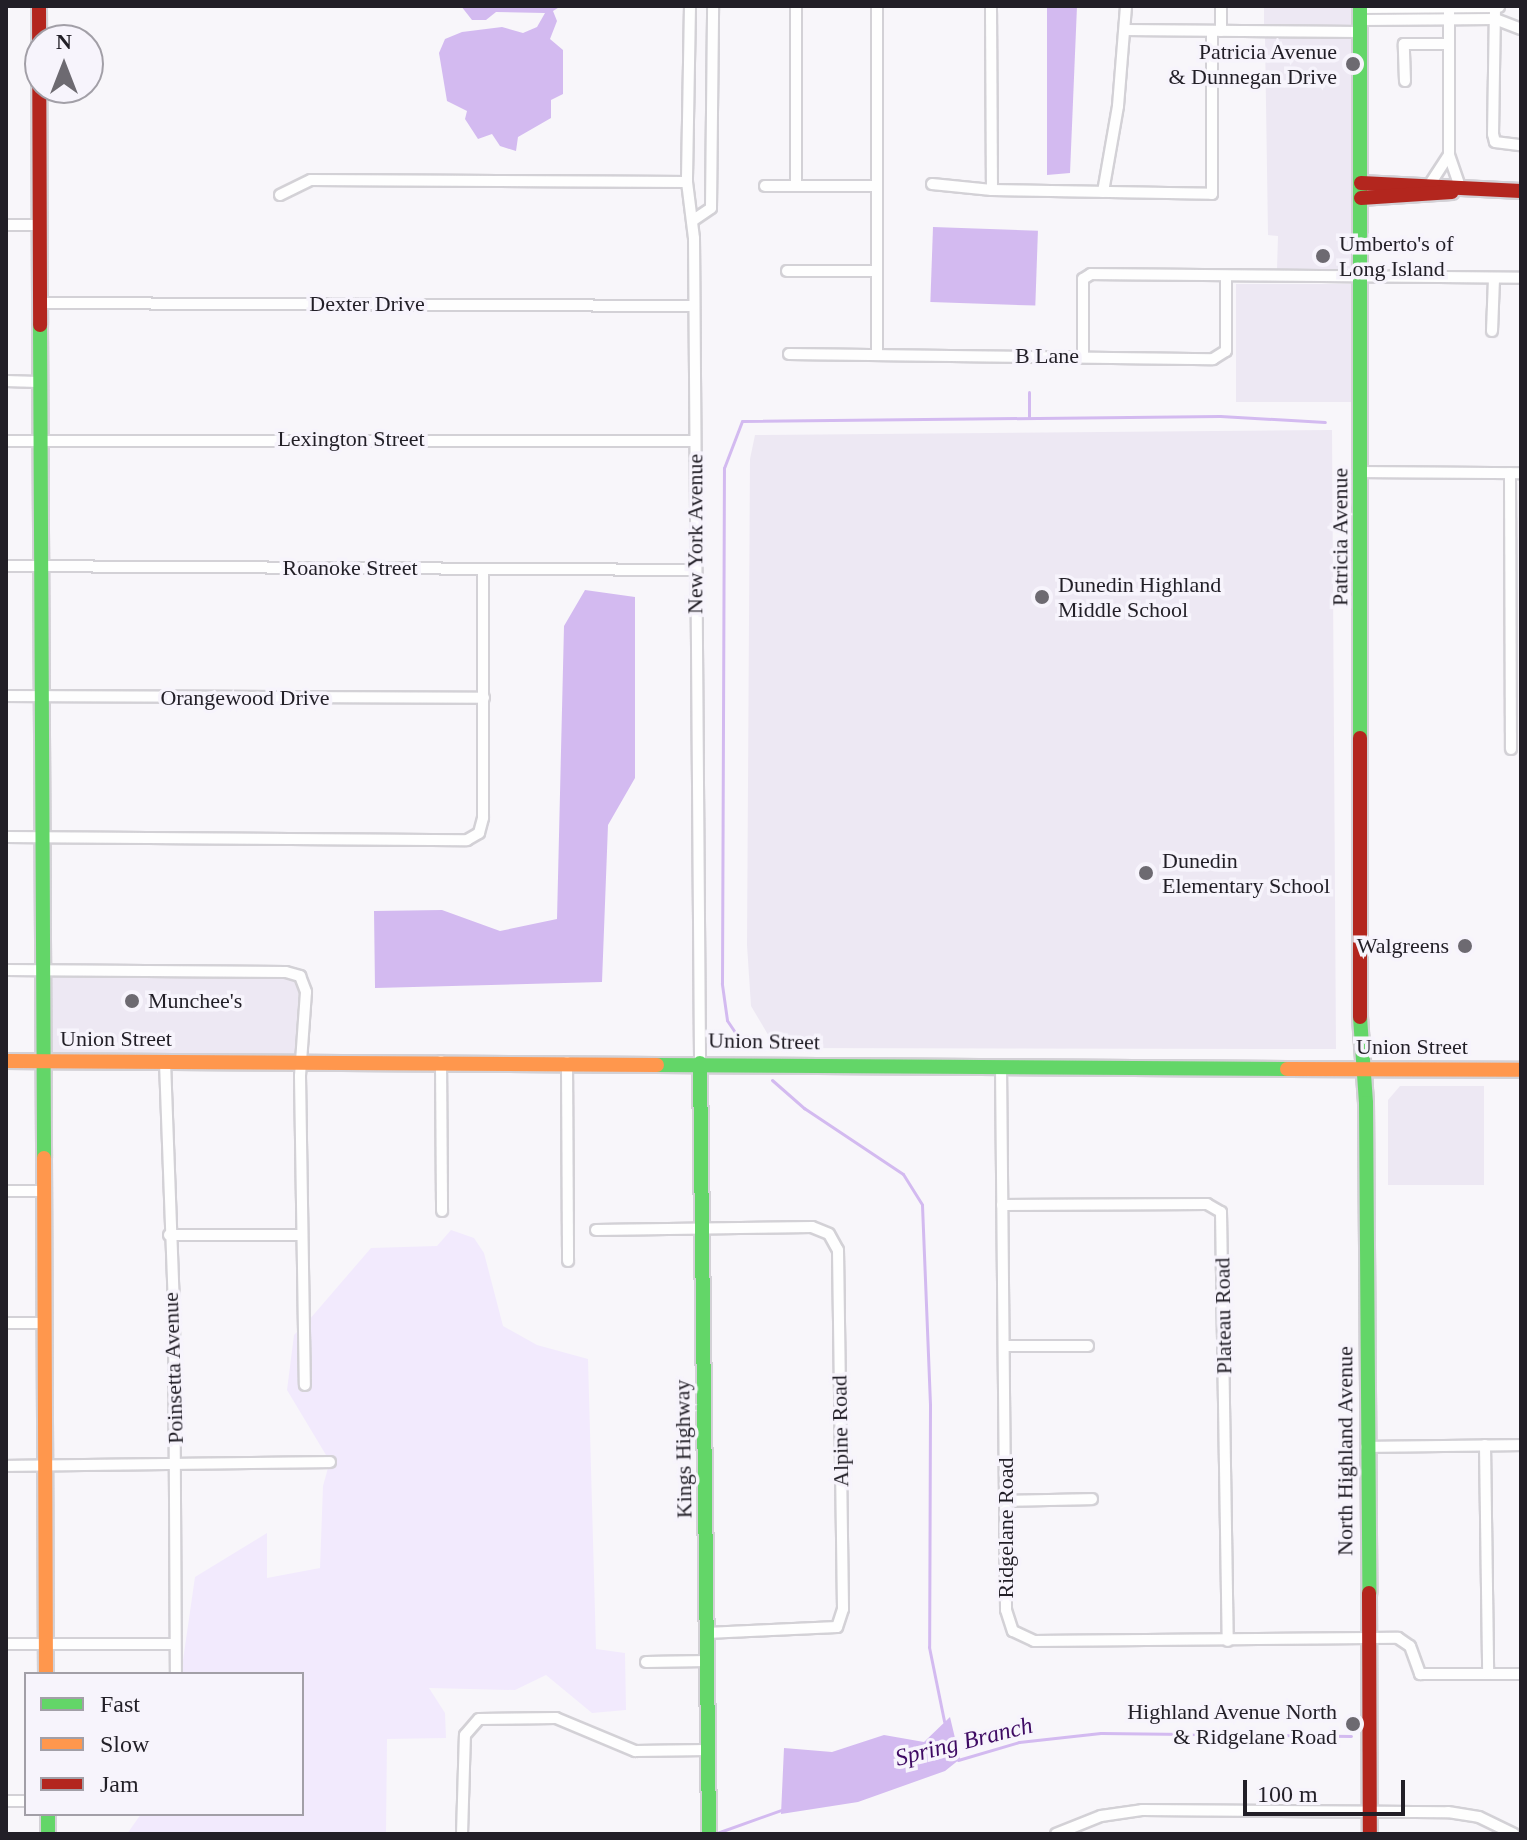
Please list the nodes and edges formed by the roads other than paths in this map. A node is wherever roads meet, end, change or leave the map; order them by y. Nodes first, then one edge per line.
1 (39, 6) edge
2 (690, 6) edge
3 (713, 6) edge
4 (796, 6) edge
5 (877, 6) edge
6 (991, 6) edge
7 (1126, 6) edge
8 (1221, 6) edge
9 (1482, 6) edge
10 (1497, 11) edge
11 (1449, 14) edge
12 (1360, 16) edge
13 (1521, 29) edge
14 (1125, 30) junction
15 (1216, 31) junction
16 (1449, 44) junction
17 (1405, 81) dead end
18 (1521, 145) edge
19 (1449, 155) junction
20 (687, 182) junction
21 (932, 184) dead end
22 (1430, 184) junction
23 (765, 186) dead end
24 (796, 186) junction
25 (876, 186) junction
26 (992, 190) junction
27 (1461, 190) junction
28 (1361, 191) junction
29 (1521, 191) edge
30 (1103, 192) junction
31 (280, 195) dead end
32 (692, 221) junction
33 (6, 225) edge
34 (39, 225) junction
35 (787, 271) dead end
36 (876, 271) junction
37 (1226, 276) junction
38 (1362, 278) junction
39 (1494, 278) junction
40 (1521, 278) edge
41 (39, 303) junction
42 (694, 306) junction
43 (1492, 331) dead end
44 (789, 354) dead end
45 (877, 355) junction
46 (1083, 357) junction
47 (6, 381) edge
48 (38, 382) junction
49 (39, 440) junction
50 (6, 441) edge
51 (695, 441) junction
52 (1362, 472) junction
53 (1515, 473) edge
54 (6, 566) edge
55 (39, 566) junction
56 (483, 569) junction
57 (695, 570) junction
58 (6, 696) edge
59 (38, 697) junction
60 (484, 698) junction
61 (1511, 749) dead end
62 (6, 837) edge
63 (39, 837) junction
64 (6, 970) edge
65 (43, 970) junction
66 (6, 1061) edge
67 (42, 1061) junction
68 (303, 1061) junction
69 (441, 1061) junction
70 (165, 1062) junction
71 (567, 1062) junction
72 (700, 1063) junction
73 (1001, 1066) junction
74 (1362, 1069) junction
75 (1521, 1070) edge
76 (6, 1191) edge
77 (42, 1191) junction
78 (1002, 1205) junction
79 (442, 1211) dead end
80 (703, 1229) junction
81 (596, 1230) dead end
82 (169, 1235) junction
83 (302, 1235) junction
84 (568, 1261) dead end
85 (6, 1323) edge
86 (43, 1323) junction
87 (1005, 1346) junction
88 (1088, 1346) dead end
89 (305, 1385) dead end
90 (1485, 1445) junction
91 (1521, 1445) edge
92 (1366, 1447) junction
93 (330, 1462) dead end
94 (176, 1463) junction
95 (6, 1466) edge
96 (44, 1466) junction
97 (1092, 1499) dead end
98 (1006, 1501) junction
99 (706, 1633) junction
100 (1368, 1639) junction
101 (1228, 1641) junction
102 (46, 1643) junction
103 (6, 1644) edge
104 (174, 1644) junction
105 (707, 1661) junction
106 (646, 1662) dead end
107 (46, 1672) edge
108 (176, 1672) edge
109 (1488, 1674) junction
110 (1521, 1674) edge
111 (707, 1750) junction
112 (1370, 1812) junction
113 (709, 1826) edge
114 (462, 1834) edge
115 (1056, 1834) edge
116 (1370, 1834) edge
117 (1514, 1834) edge

1 - 34 street
2 - 20 street, New York Avenue
3 - 32 street
4 - 24 street
5 - 25 street
6 - 26 street
7 - 14 street
8 - 15 street
9 - 10 street
9 - 11 street
10 - 11 street
10 - 13 street
10 - 18 street
11 - 12 street
11 - 16 street
12 - 15 street
12 - 28 street, Patricia Avenue
14 - 15 street
14 - 30 street
15 - 30 street
16 - 17 street
16 - 19 street
19 - 22 street
19 - 27 street
20 - 31 street
20 - 32 street, New York Avenue
21 - 26 street
22 - 27 street
22 - 28 street
23 - 24 street
24 - 25 street
25 - 36 street
26 - 30 street
27 - 28 street
27 - 29 street
28 - 38 street, Patricia Avenue
32 - 42 street, New York Avenue
33 - 34 street
34 - 41 street
35 - 36 street
36 - 45 street
37 - 38 street
37 - 46 street, B Lane
37 - 46 street
38 - 39 street
38 - 52 street, Patricia Avenue
39 - 40 street
39 - 43 street
41 - 42 street, Dexter Drive
41 - 48 street
42 - 51 street, New York Avenue
44 - 45 street, B Lane
45 - 46 street, B Lane
47 - 48 street
48 - 49 street
49 - 50 street, Lexington Street
49 - 51 street, Lexington Street
49 - 55 street
51 - 57 street, New York Avenue
52 - 53 street
52 - 74 street, Patricia Avenue
53 - 61 street
54 - 55 street, Roanoke Street
55 - 56 street, Roanoke Street
55 - 59 street
56 - 57 street, Roanoke Street
56 - 60 street
57 - 72 street, New York Avenue
58 - 59 street, Orangewood Drive
59 - 60 street, Orangewood Drive
59 - 63 street
60 - 63 street
62 - 63 street
63 - 65 street
64 - 65 street
65 - 67 street
65 - 68 street
66 - 67 street, Union Street
67 - 70 street, Union Street
67 - 77 street
68 - 69 street, Union Street
68 - 70 street, Union Street
68 - 83 street
69 - 71 street, Union Street
69 - 79 street
70 - 82 street, Poinsetta Avenue
71 - 72 street, Union Street
71 - 84 street
72 - 73 street, Union Street
72 - 80 street, Kings Highway
73 - 74 street, Union Street
73 - 78 street, Ridgelane Road
74 - 75 street, Union Street
74 - 92 street, North Highland Avenue
76 - 77 street
77 - 86 street
78 - 87 street, Ridgelane Road
78 - 101 street, Plateau Road
80 - 81 street
80 - 99 street, Kings Highway
80 - 99 street, Alpine Road
82 - 83 street
82 - 94 street, Poinsetta Avenue
83 - 89 street
85 - 86 street
86 - 96 street
87 - 88 street
87 - 98 street, Ridgelane Road
90 - 91 street
90 - 92 street
90 - 109 street
92 - 100 street, North Highland Avenue
93 - 94 street
94 - 96 street
94 - 104 street, Poinsetta Avenue
95 - 96 street
96 - 102 street
97 - 98 street
98 - 101 street, Ridgelane Road
99 - 105 street, Kings Highway
100 - 101 street, Ridgelane Road
100 - 109 street, Ridgelane Road
100 - 112 street, North Highland Avenue
102 - 103 street
102 - 104 street
102 - 107 street
104 - 108 street, Poinsetta Avenue
105 - 106 street
105 - 111 street, Kings Highway
109 - 110 street
111 - 113 street, Kings Highway
111 - 114 street
112 - 115 street
112 - 116 street, North Highland Avenue
112 - 117 street

